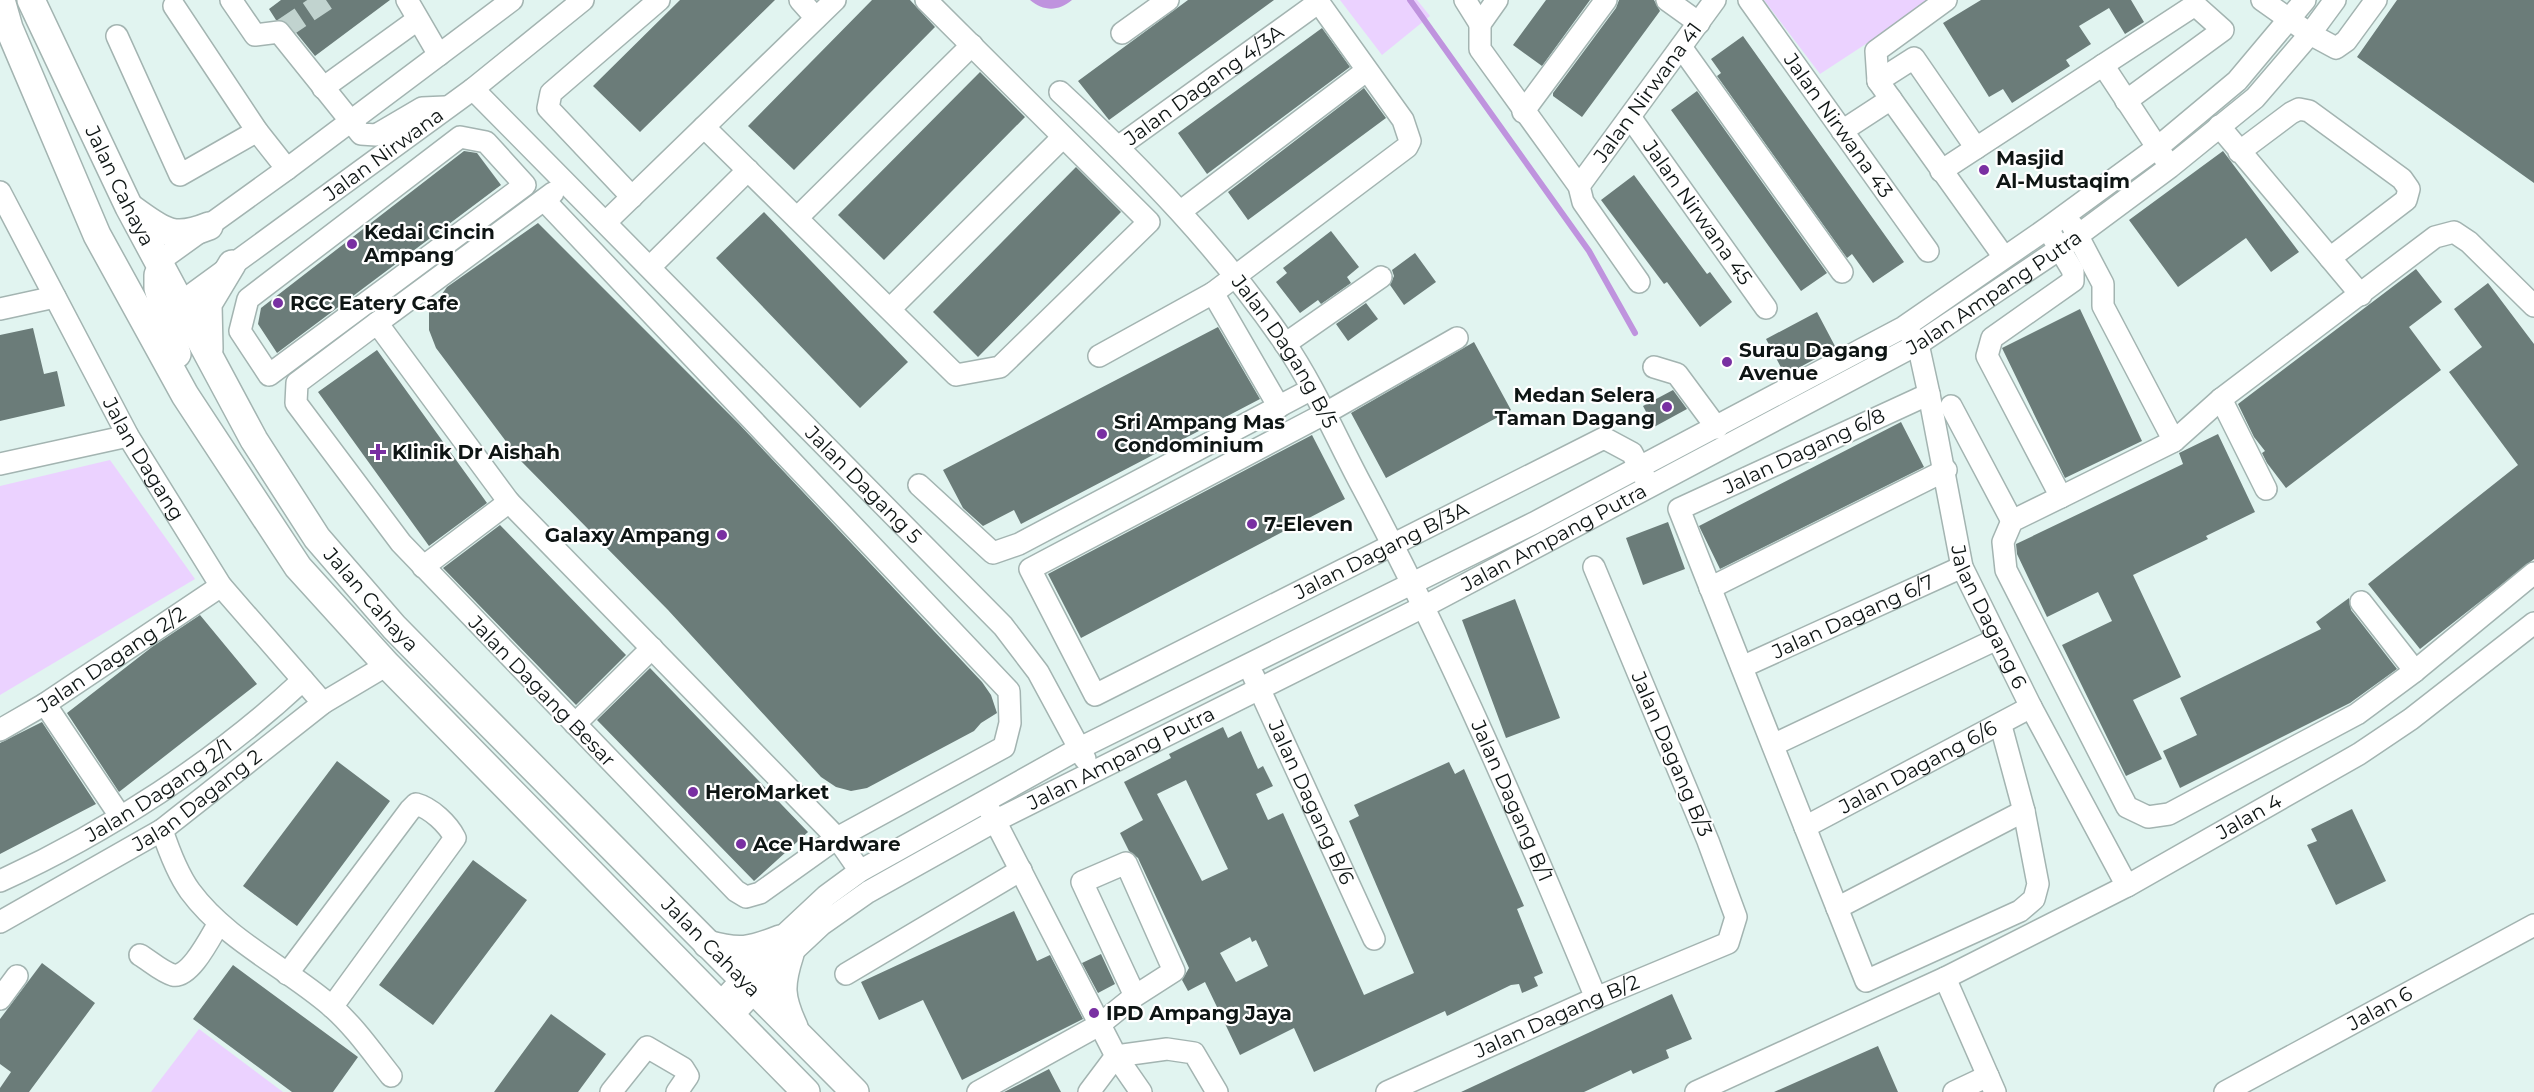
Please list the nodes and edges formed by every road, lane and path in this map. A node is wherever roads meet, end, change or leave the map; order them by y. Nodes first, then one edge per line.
1 (1, 0) edge
2 (31, 0) edge
3 (231, 0) edge
4 (407, 0) edge
5 (512, 0) edge
6 (583, 0) edge
7 (659, 0) edge
8 (800, 0) edge
9 (835, 0) edge
10 (926, 0) edge
11 (1168, 0) edge
12 (1465, 0) edge
13 (1497, 0) edge
14 (1606, 0) edge
15 (1667, 0) edge
16 (1715, 0) edge
17 (1749, 0) edge
18 (1946, 0) edge
19 (2262, 0) edge
20 (2305, 0) edge
21 (2335, 0) edge
22 (2376, 0) edge
23 (1318, 1) edge
24 (174, 6) dead end
25 (816, 18) junction
26 (417, 20) junction
27 (2290, 20) junction
28 (1699, 23) junction
29 (1480, 24) junction
30 (1122, 33) dead end
31 (2310, 34) junction
32 (117, 36) dead end
33 (972, 45) junction
34 (1681, 47) junction
35 (439, 55) junction
36 (2103, 66) junction
37 (1366, 71) junction
38 (1878, 81) junction
39 (323, 88) junction
40 (473, 89) junction
41 (1060, 92) dead end
42 (1891, 99) junction
43 (2126, 100) junction
44 (449, 106) junction
45 (1523, 112) junction
46 (1630, 117) junction
47 (350, 123) junction
48 (2219, 126) junction
49 (704, 127) junction
50 (258, 131) junction
51 (1842, 131) junction
52 (1063, 137) junction
53 (1118, 147) junction
54 (2158, 147) junction
55 (1976, 148) junction
56 (2240, 152) junction
57 (544, 162) junction
58 (2170, 167) junction
59 (287, 169) junction
60 (748, 170) junction
61 (1941, 171) junction
62 (520, 179) junction
63 (567, 183) junction
64 (1579, 186) junction
65 (0, 192) edge
66 (502, 193) dead end
67 (632, 196) junction
68 (544, 200) junction
69 (129, 207) junction
70 (1181, 211) junction
71 (2064, 215) junction
72 (797, 218) junction
73 (606, 222) junction
74 (209, 226) junction
75 (2046, 229) junction
76 (2079, 234) junction
77 (98, 235) junction
78 (2061, 248) junction
79 (1928, 251) dead end
80 (2004, 257) junction
81 (2330, 258) junction
82 (232, 264) junction
83 (650, 267) junction
84 (1842, 272) dead end
85 (158, 275) junction
86 (1236, 276) junction
87 (1382, 277) dead end
88 (1639, 282) dead end
89 (1213, 293) junction
90 (2361, 295) junction
91 (55, 297) junction
92 (180, 303) junction
93 (2534, 306) edge
94 (1766, 308) dead end
95 (0, 309) edge
96 (890, 309) junction
97 (378, 322) junction
98 (1904, 327) junction
99 (1457, 338) dead end
100 (1285, 344) junction
101 (1918, 344) junction
102 (1099, 356) dead end
103 (210, 357) junction
104 (1654, 367) dead end
105 (1310, 390) junction
106 (1929, 394) junction
107 (185, 395) junction
108 (2221, 399) junction
109 (1951, 406) dead end
110 (1279, 407) junction
111 (1324, 414) junction
112 (1717, 428) junction
113 (128, 436) junction
114 (2174, 441) junction
115 (0, 464) edge
116 (1640, 468) junction
117 (1946, 470) junction
118 (919, 485) dead end
119 (1650, 487) junction
120 (2266, 489) dead end
121 (2061, 497) junction
122 (509, 502) junction
123 (2012, 521) junction
124 (1394, 546) junction
125 (423, 567) junction
126 (1594, 567) dead end
127 (1962, 567) junction
128 (2534, 573) edge
129 (1413, 585) junction
130 (221, 586) junction
131 (1710, 588) junction
132 (2361, 602) dead end
133 (1425, 606) junction
134 (2534, 623) edge
135 (1997, 639) junction
136 (652, 648) junction
137 (387, 665) junction
138 (1249, 665) junction
139 (1742, 667) junction
140 (2415, 671) junction
141 (1038, 672) junction
142 (303, 680) junction
143 (1259, 687) junction
144 (1009, 691) junction
145 (323, 703) junction
146 (45, 704) junction
147 (2031, 707) junction
148 (575, 724) junction
149 (2001, 726) junction
150 (0, 730) edge
151 (1773, 745) junction
152 (1080, 748) junction
153 (1092, 772) junction
154 (984, 801) junction
155 (2024, 811) junction
156 (120, 816) junction
157 (995, 821) junction
158 (1805, 827) junction
159 (162, 830) junction
160 (837, 838) junction
161 (1021, 870) junction
162 (860, 871) junction
163 (0, 881) edge
164 (2127, 886) junction
165 (1837, 908) junction
166 (0, 922) edge
167 (219, 923) junction
168 (2534, 925) edge
169 (1374, 939) dead end
170 (1728, 942) joint
171 (707, 944) junction
172 (785, 946) junction
173 (140, 955) dead end
174 (287, 974) junction
175 (846, 974) dead end
176 (17, 976) dead end
177 (1945, 978) junction
178 (748, 986) junction
179 (1135, 996) junction
180 (1596, 998) junction
181 (0, 999) edge
182 (332, 1006) junction
183 (725, 1010) junction
184 (1099, 1025) junction
185 (797, 1034) junction
186 (1116, 1056) junction
187 (391, 1076) dead end
188 (1991, 1084) edge
189 (611, 1092) edge
190 (677, 1092) edge
191 (806, 1092) edge
192 (855, 1092) edge
193 (978, 1092) edge
194 (1089, 1092) edge
195 (1141, 1092) edge
196 (1217, 1092) edge
197 (1387, 1092) edge
198 (1696, 1092) edge
199 (1954, 1092) edge
200 (2225, 1092) edge

1 - 77 main road, Jalan Cahaya
2 - 69 main road, Jalan Cahaya
3 - 39 street
4 - 26 street
5 - 35 street
6 - 40 street, Jalan Nirwana
7 - 67 street
8 - 25 street
9 - 25 street
10 - 33 street
11 - 30 street
12 - 29 street
13 - 29 street
14 - 45 street
15 - 28 street
16 - 28 street, Jalan Nirwana 41
17 - 51 street, Jalan Nirwana 43
18 - 38 street
19 - 27 street
20 - 27 street, Jalan Ampang Putra
21 - 31 street, Jalan Ampang Putra
22 - 31 street
23 - 37 street
23 - 53 street, Jalan Dagang 4/3A
24 - 50 street
25 - 49 street
26 - 35 street
26 - 39 street
27 - 31 street
27 - 54 street, Jalan Ampang Putra
28 - 34 street, Jalan Nirwana 41
29 - 45 street
31 - 48 street, Jalan Ampang Putra
32 - 50 street
33 - 52 street
33 - 72 street
34 - 46 street, Jalan Nirwana 41
34 - 84 street
35 - 47 street
36 - 43 street
36 - 43 street
36 - 55 street
37 - 70 street
37 - 86 street
38 - 42 street
38 - 55 street
39 - 47 street
40 - 44 street, Jalan Nirwana
40 - 57 street, Jalan Dagang 5
41 - 53 street, Jalan Dagang B/5
42 - 51 street
42 - 61 street
43 - 54 street
44 - 47 street
44 - 82 street, Jalan Nirwana
45 - 64 street
46 - 64 street, Jalan Nirwana 41
46 - 94 street, Jalan Nirwana 45
47 - 59 street
48 - 56 street
48 - 58 street, Jalan Ampang Putra
49 - 60 street
49 - 67 street
50 - 59 street
51 - 79 street, Jalan Nirwana 43
52 - 96 street
52 - 96 street
53 - 70 street, Jalan Dagang B/5
54 - 58 street
54 - 71 street, Jalan Ampang Putra
55 - 61 street
56 - 81 street
56 - 81 street
57 - 62 street
57 - 63 street, Jalan Dagang 5
58 - 76 street, Jalan Ampang Putra
59 - 74 street
60 - 72 street
60 - 83 street
61 - 80 street
62 - 62 street
62 - 66 street
63 - 68 street
63 - 73 street, Jalan Dagang 5
64 - 88 street
65 - 91 street, Jalan Dagang
67 - 73 street
68 - 97 street
68 - 144 street
69 - 74 main road
69 - 85 main road, Jalan Cahaya
70 - 86 street, Jalan Dagang B/5
71 - 75 street, Jalan Ampang Putra
71 - 76 street
72 - 96 street
73 - 83 street, Jalan Dagang 5
74 - 85 street
75 - 78 street
75 - 80 street, Jalan Ampang Putra
76 - 78 street, Jalan Ampang Putra
76 - 114 street
77 - 85 main road
77 - 107 main road, Jalan Cahaya
78 - 101 street, Jalan Ampang Putra
78 - 121 street
80 - 98 street, Jalan Ampang Putra
81 - 90 street
82 - 92 street, Jalan Nirwana
82 - 103 main road
83 - 141 street, Jalan Dagang 5
85 - 92 main road, Jalan Cahaya
85 - 107 main road
86 - 89 street
86 - 100 street, Jalan Dagang B/5
87 - 100 street
89 - 102 street
89 - 110 street
90 - 93 street
90 - 108 street
91 - 95 street
91 - 113 street, Jalan Dagang
92 - 103 main road, Jalan Cahaya
97 - 122 street
97 - 125 street, Jalan Dagang Besar
98 - 101 street, Jalan Dagang 6
98 - 112 street, Jalan Ampang Putra
99 - 111 street
100 - 105 street, Jalan Dagang B/5
101 - 106 street, Jalan Dagang 6
101 - 119 street, Jalan Ampang Putra
103 - 171 main road, Jalan Cahaya
104 - 112 street
105 - 110 street
105 - 111 street, Jalan Dagang B/5
106 - 117 street, Jalan Dagang 6
106 - 131 street, Jalan Dagang 6/8
107 - 137 main road, Jalan Cahaya
108 - 114 street
108 - 120 street
109 - 123 street
110 - 118 street
111 - 124 street, Jalan Dagang B/5
111 - 124 street, Jalan Dagang B/3A
112 - 116 street, Jalan Ampang Putra
113 - 115 street
113 - 130 street, Jalan Dagang
114 - 121 street
116 - 119 street, Jalan Dagang B/3A
116 - 124 street, Jalan Dagang B/3A
116 - 129 street, Jalan Ampang Putra
117 - 127 street, Jalan Dagang 6
117 - 131 street
119 - 133 street, Jalan Ampang Putra
121 - 123 street
122 - 125 street
122 - 136 street
123 - 140 street
124 - 129 street, Jalan Dagang B/5
125 - 148 street, Jalan Dagang Besar
126 - 170 street, Jalan Dagang B/3
127 - 135 street, Jalan Dagang 6
127 - 139 street, Jalan Dagang 6/7
128 - 140 street
129 - 133 street, Jalan Dagang B/1
129 - 138 street, Jalan Ampang Putra
130 - 142 street, Jalan Dagang
130 - 146 street, Jalan Dagang 2/2
131 - 139 street
132 - 140 street
133 - 143 street, Jalan Ampang Putra
133 - 180 street, Jalan Dagang B/1
134 - 164 street, Jalan 4
135 - 147 street, Jalan Dagang 6
135 - 151 street
136 - 148 street
136 - 160 street
137 - 145 street, Jalan Dagang 2
137 - 183 main road, Jalan Cahaya
138 - 143 street, Jalan Dagang B/6
138 - 152 street, Jalan Ampang Putra
139 - 151 street
141 - 144 street
141 - 152 street, Jalan Dagang 5
142 - 145 street, Jalan Dagang
142 - 156 street, Jalan Dagang 2/1
143 - 153 street, Jalan Ampang Putra
143 - 169 street, Jalan Dagang B/6
144 - 160 street
145 - 159 street, Jalan Dagang 2
146 - 150 street, Jalan Dagang 2/2
146 - 156 street
147 - 149 street, Jalan Dagang 6/6
147 - 164 street, Jalan Dagang 6
148 - 160 street, Jalan Dagang Besar
149 - 155 street
149 - 158 street, Jalan Dagang 6/6
151 - 158 street
152 - 153 street, Jalan Dagang 5
152 - 154 street, Jalan Ampang Putra
153 - 157 street, Jalan Ampang Putra
154 - 157 street
154 - 162 street, Jalan Ampang Putra
155 - 165 street
155 - 165 street
156 - 163 street, Jalan Dagang 2/1
157 - 161 street
157 - 172 street, Jalan Ampang Putra
158 - 165 street
159 - 166 street, Jalan Dagang 2
159 - 167 street
160 - 162 street
161 - 175 street
161 - 184 street
162 - 172 street, Jalan Ampang Putra
164 - 177 street, Jalan 4
167 - 173 street
167 - 174 street
168 - 200 street, Jalan 6
170 - 180 street, Jalan Dagang B/2
171 - 172 main road
171 - 178 main road, Jalan Cahaya
172 - 178 street, Jalan Ampang Putra
172 - 185 main road
174 - 182 street
174 - 182 street
176 - 181 street
177 - 188 street
177 - 198 street
178 - 183 street, Jalan Ampang Putra
178 - 185 main road, Jalan Cahaya
179 - 179 street
179 - 184 street
180 - 197 street, Jalan Dagang B/2
182 - 187 street
183 - 191 main road, Jalan Cahaya
184 - 186 street
184 - 193 street
185 - 192 main road, Jalan Cahaya
186 - 194 street
186 - 195 street
186 - 196 street
188 - 199 street
189 - 190 street

